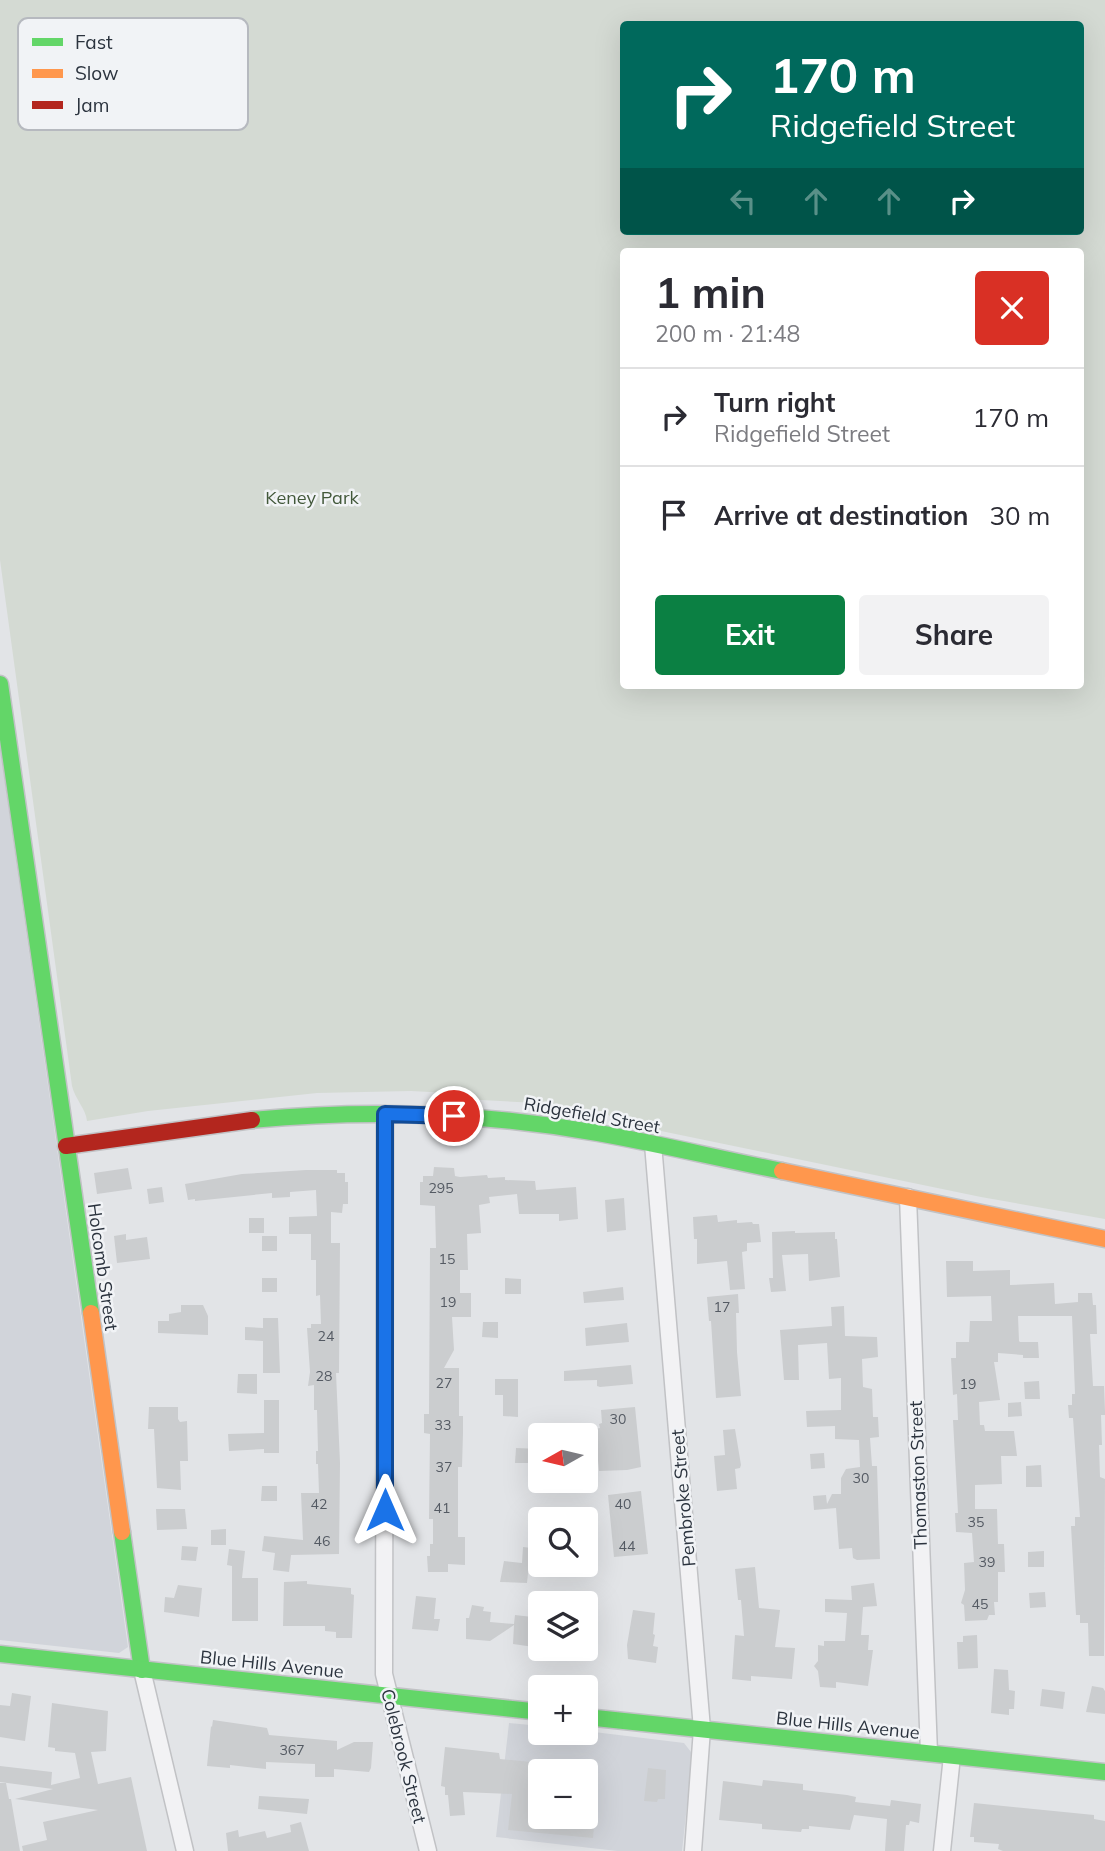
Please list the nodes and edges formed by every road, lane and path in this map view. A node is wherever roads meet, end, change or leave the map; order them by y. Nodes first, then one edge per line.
1 (0, 684) edge
2 (385, 1114) junction
3 (653, 1144) junction
4 (66, 1146) junction
5 (908, 1197) junction
6 (1105, 1238) edge
7 (0, 1654) edge
8 (142, 1670) junction
9 (388, 1695) junction
10 (528, 1711) edge
11 (598, 1718) edge
12 (702, 1729) junction
13 (929, 1753) junction
14 (952, 1756) junction
15 (1105, 1772) edge
16 (186, 1851) edge
17 (428, 1851) edge
18 (693, 1851) edge
19 (942, 1851) edge

1 - 4 street, Holcomb Street
2 - 3 street, Ridgefield Street
2 - 4 street, Ridgefield Street
2 - 9 street, Colebrook Street
3 - 5 street, Ridgefield Street
3 - 12 street, Pembroke Street
4 - 8 street, Holcomb Street
5 - 6 street, Ridgefield Street
5 - 13 street, Thomaston Street
7 - 8 street, Blue Hills Avenue
8 - 9 street, Blue Hills Avenue
8 - 16 street, Holcomb Street
9 - 10 street, Blue Hills Avenue
9 - 17 street, Colebrook Street
11 - 12 street, Blue Hills Avenue
12 - 13 street, Blue Hills Avenue
12 - 18 street, Pembroke Street
13 - 14 street, Blue Hills Avenue
14 - 15 street, Blue Hills Avenue
14 - 19 street

